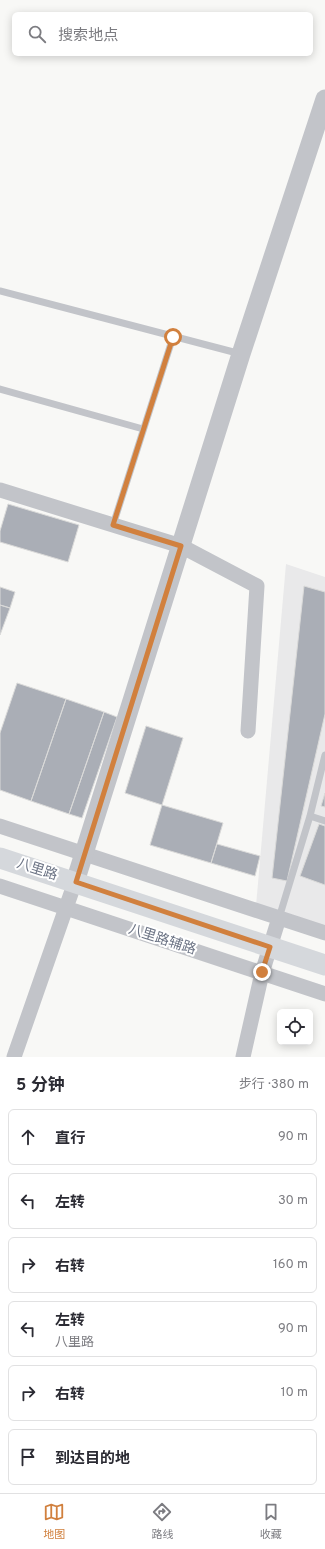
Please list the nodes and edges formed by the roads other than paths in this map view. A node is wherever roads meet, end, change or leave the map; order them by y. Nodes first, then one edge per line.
1 (325, 99) edge
2 (0, 291) edge
3 (173, 337) junction
4 (241, 354) junction
5 (0, 389) edge
6 (143, 430) junction
7 (0, 490) edge
8 (113, 525) junction
9 (181, 546) junction
10 (248, 731) dead end
11 (325, 755) edge
12 (310, 816) junction
13 (325, 821) edge
14 (0, 826) edge
15 (84, 854) junction
16 (0, 858) edge
17 (76, 882) junction
18 (0, 886) edge
19 (66, 908) junction
20 (279, 918) junction
21 (325, 933) edge
22 (270, 947) junction
23 (325, 965) edge
24 (262, 972) junction
25 (325, 994) edge
26 (14, 1057) edge
27 (243, 1057) edge

1 - 4 street
2 - 3 lane
3 - 4 lane
3 - 6 lane
4 - 9 street
5 - 6 lane
6 - 8 lane
7 - 8 street
8 - 9 street
9 - 10 street
9 - 15 street
11 - 12 lane
12 - 13 lane
12 - 20 lane
14 - 15 street
15 - 17 street
15 - 20 street
16 - 17 main road, 八里路
17 - 19 street
17 - 22 main road, 八里路
18 - 19 street, 八里路辅路
19 - 24 street, 八里路辅路
19 - 26 street
20 - 21 street
20 - 22 street
22 - 23 main road, 八里路
22 - 24 street
24 - 25 street, 八里路辅路
24 - 27 street

